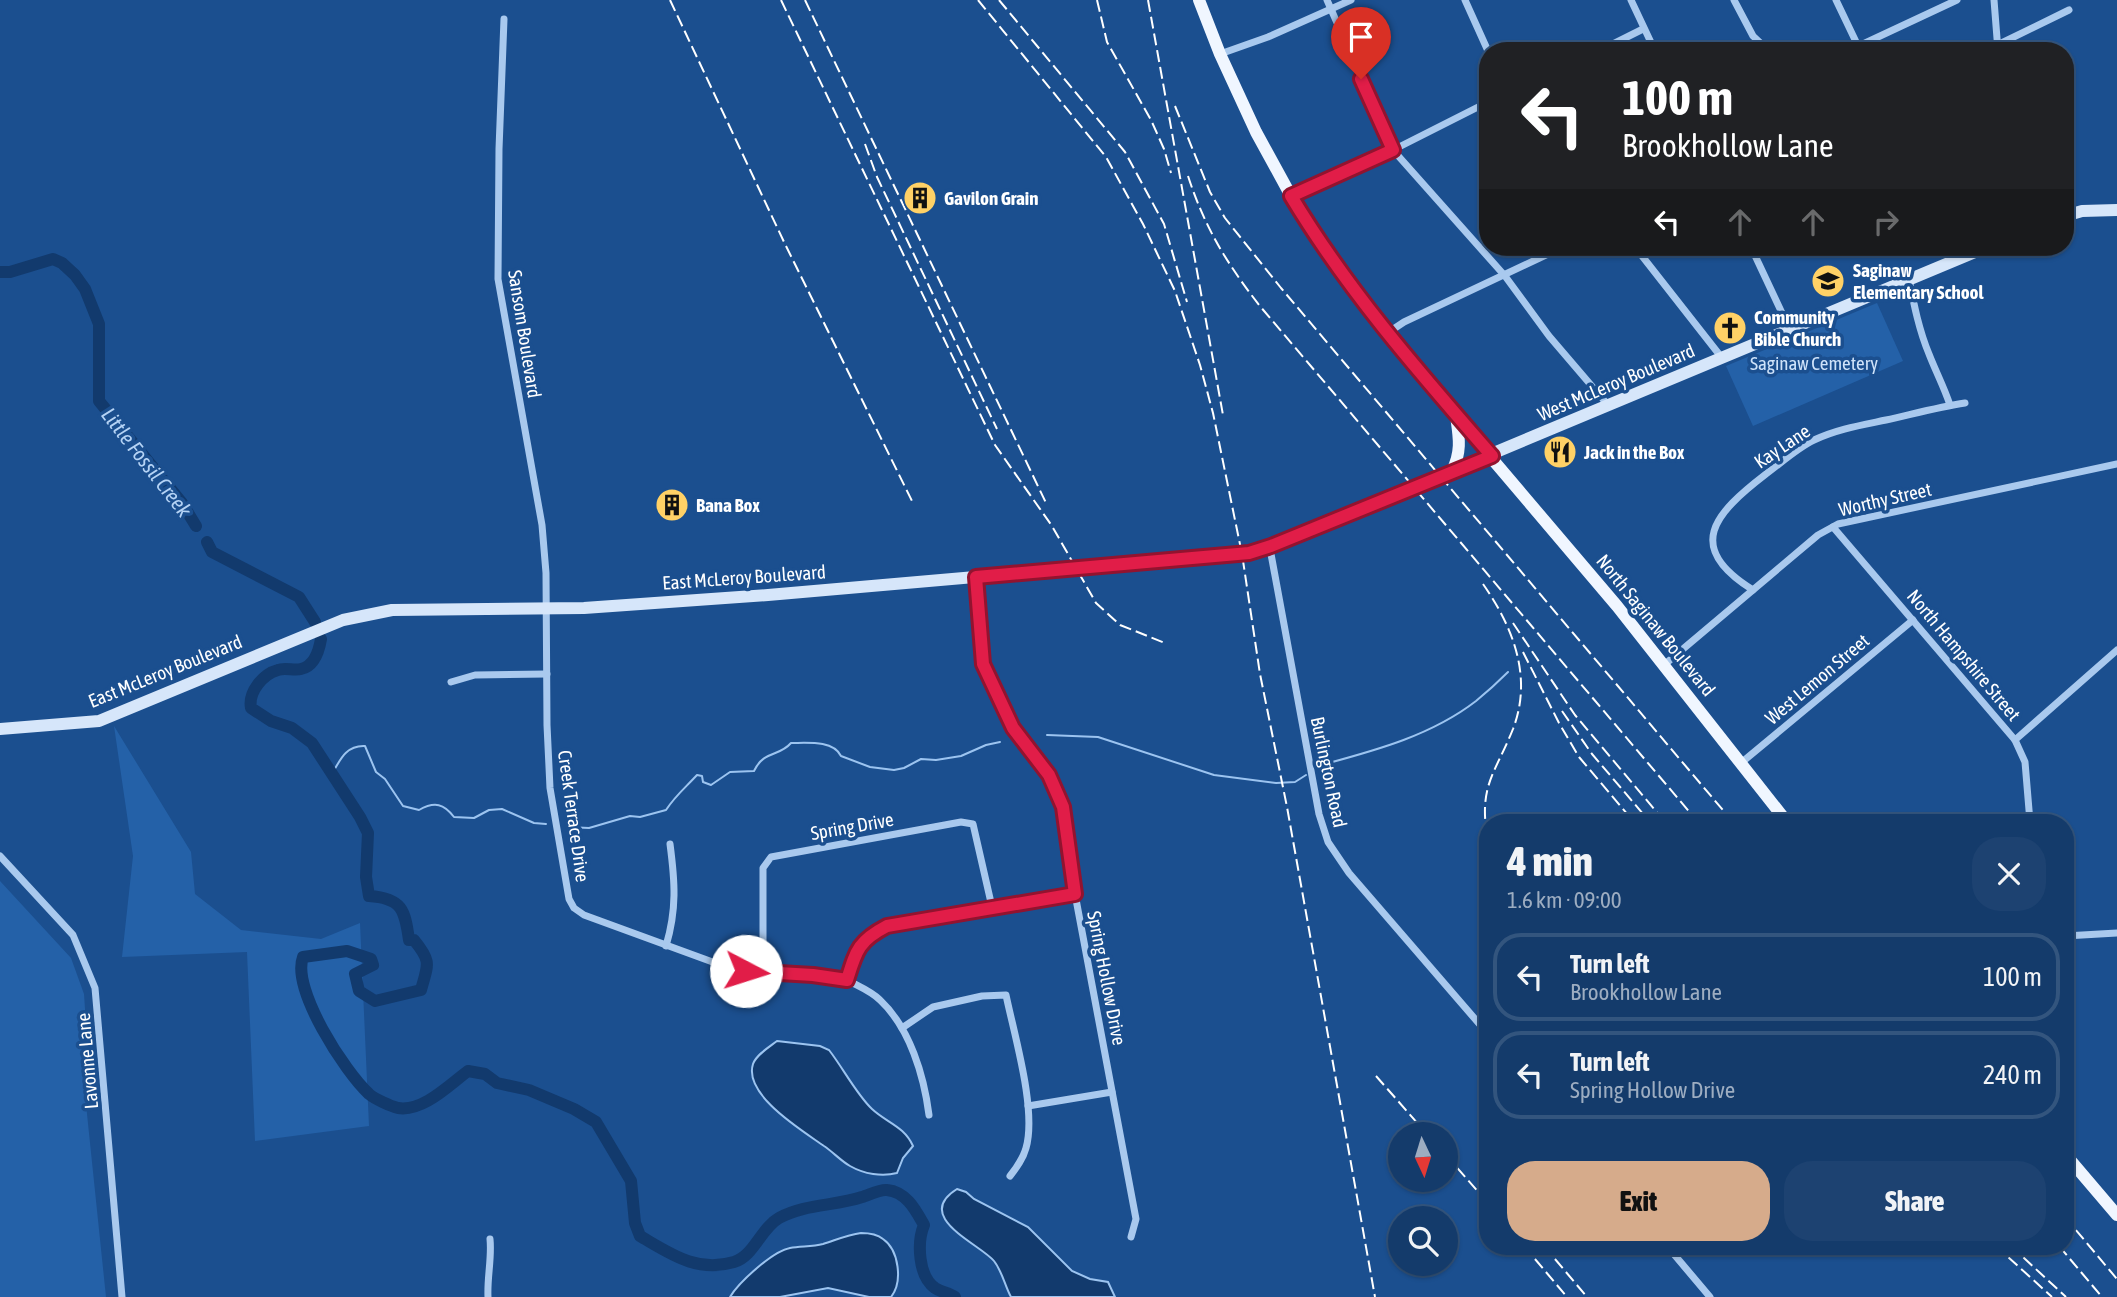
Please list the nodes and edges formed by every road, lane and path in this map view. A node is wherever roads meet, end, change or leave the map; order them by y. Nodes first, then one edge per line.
1 (1199, 0) edge
2 (1327, 0) edge
3 (1351, 0) edge
4 (1465, 0) edge
5 (1631, 0) edge
6 (1734, 0) edge
7 (1836, 0) edge
8 (1957, 0) edge
9 (1994, 0) edge
10 (1332, 9) junction
11 (2069, 10) dead end
12 (504, 19) dead end
13 (1643, 29) junction
14 (1484, 42) edge
15 (1617, 42) edge
16 (1650, 42) edge
17 (1759, 42) edge
18 (1855, 42) edge
19 (1866, 42) edge
20 (1997, 42) edge
21 (2008, 42) edge
22 (1220, 54) junction
23 (1479, 107) edge
24 (1393, 150) junction
25 (1291, 196) junction
26 (2117, 210) edge
27 (2074, 213) edge
28 (1479, 247) edge
29 (1487, 256) edge
30 (1545, 256) edge
31 (1642, 256) edge
32 (1755, 256) edge
33 (1965, 256) edge
34 (1505, 276) junction
35 (1909, 279) junction
36 (1789, 328) junction
37 (1386, 334) junction
38 (1722, 358) junction
39 (1965, 403) dead end
40 (1950, 405) junction
41 (1609, 406) junction
42 (1456, 415) junction
43 (1492, 456) junction
44 (2117, 464) edge
45 (1452, 471) junction
46 (1833, 527) junction
47 (1271, 546) junction
48 (976, 577) junction
49 (1753, 590) junction
50 (546, 610) junction
51 (1913, 620) junction
52 (2117, 650) edge
53 (1664, 665) junction
54 (547, 674) junction
55 (451, 682) dead end
56 (0, 729) edge
57 (2015, 740) junction
58 (1741, 763) junction
59 (1781, 814) edge
60 (2028, 814) edge
61 (670, 844) dead end
62 (0, 856) edge
63 (1075, 894) junction
64 (992, 906) junction
65 (2117, 933) edge
66 (2074, 935) edge
67 (666, 946) junction
68 (763, 972) junction
69 (847, 980) junction
70 (1479, 1024) edge
71 (902, 1028) junction
72 (1112, 1093) junction
73 (1028, 1107) junction
74 (929, 1115) dead end
75 (2074, 1165) edge
76 (1010, 1176) dead end
77 (2117, 1215) edge
78 (1131, 1237) dead end
79 (490, 1238) dead end
80 (1675, 1255) edge
81 (122, 1297) edge
82 (488, 1297) edge
83 (1710, 1297) edge

1 - 22 main road, North Saginaw Boulevard
2 - 10 street
3 - 10 street
4 - 14 street
5 - 13 street
6 - 17 street
7 - 18 street
8 - 19 street
9 - 20 street
10 - 22 street
10 - 24 street
11 - 21 street
12 - 50 street, Sansom Boulevard
13 - 15 street
13 - 16 street
22 - 25 main road, North Saginaw Boulevard
23 - 24 street
24 - 25 street
24 - 28 street
25 - 37 main road, North Saginaw Boulevard
26 - 27 main road
29 - 34 street
30 - 34 street
31 - 38 street
32 - 36 street
33 - 35 main road, West McLeroy Boulevard
34 - 37 street
34 - 41 street
35 - 36 main road, West McLeroy Boulevard
35 - 40 street
36 - 38 main road, West McLeroy Boulevard
37 - 42 main road, North Saginaw Boulevard
38 - 41 main road, West McLeroy Boulevard
39 - 40 street, Kay Lane
40 - 49 street, Kay Lane
41 - 43 main road, West McLeroy Boulevard
42 - 43 main road, North Saginaw Boulevard
42 - 45 main road
43 - 45 main road, East McLeroy Boulevard
43 - 53 main road, North Saginaw Boulevard
44 - 46 street, Worthy Street
45 - 47 main road, East McLeroy Boulevard
46 - 49 street, Worthy Street
46 - 51 street, North Hampshire Street
47 - 48 main road, East McLeroy Boulevard
47 - 70 street, Burlington Road
48 - 50 main road, East McLeroy Boulevard
48 - 63 street, Spring Hollow Drive
49 - 53 street, Worthy Street
50 - 54 street, Creek Terrace Drive
50 - 56 main road, East McLeroy Boulevard
51 - 57 street, North Hampshire Street
51 - 58 street, West Lemon Street
52 - 57 street
53 - 58 main road, North Saginaw Boulevard
54 - 55 street
54 - 67 street, Creek Terrace Drive
57 - 60 street, North Hampshire Street
58 - 59 main road, North Saginaw Boulevard
61 - 67 street
62 - 81 street, Lavonne Lane
63 - 64 street
63 - 72 street, Spring Hollow Drive
64 - 68 street, Spring Drive
64 - 69 street
65 - 66 street
67 - 68 street, Creek Terrace Drive
68 - 69 street, Creek Terrace Drive
69 - 71 street, Creek Terrace Drive
71 - 73 street
71 - 74 street, Creek Terrace Drive
72 - 73 street
72 - 78 street, Spring Hollow Drive
73 - 76 street
75 - 77 main road
79 - 82 street
80 - 83 street

